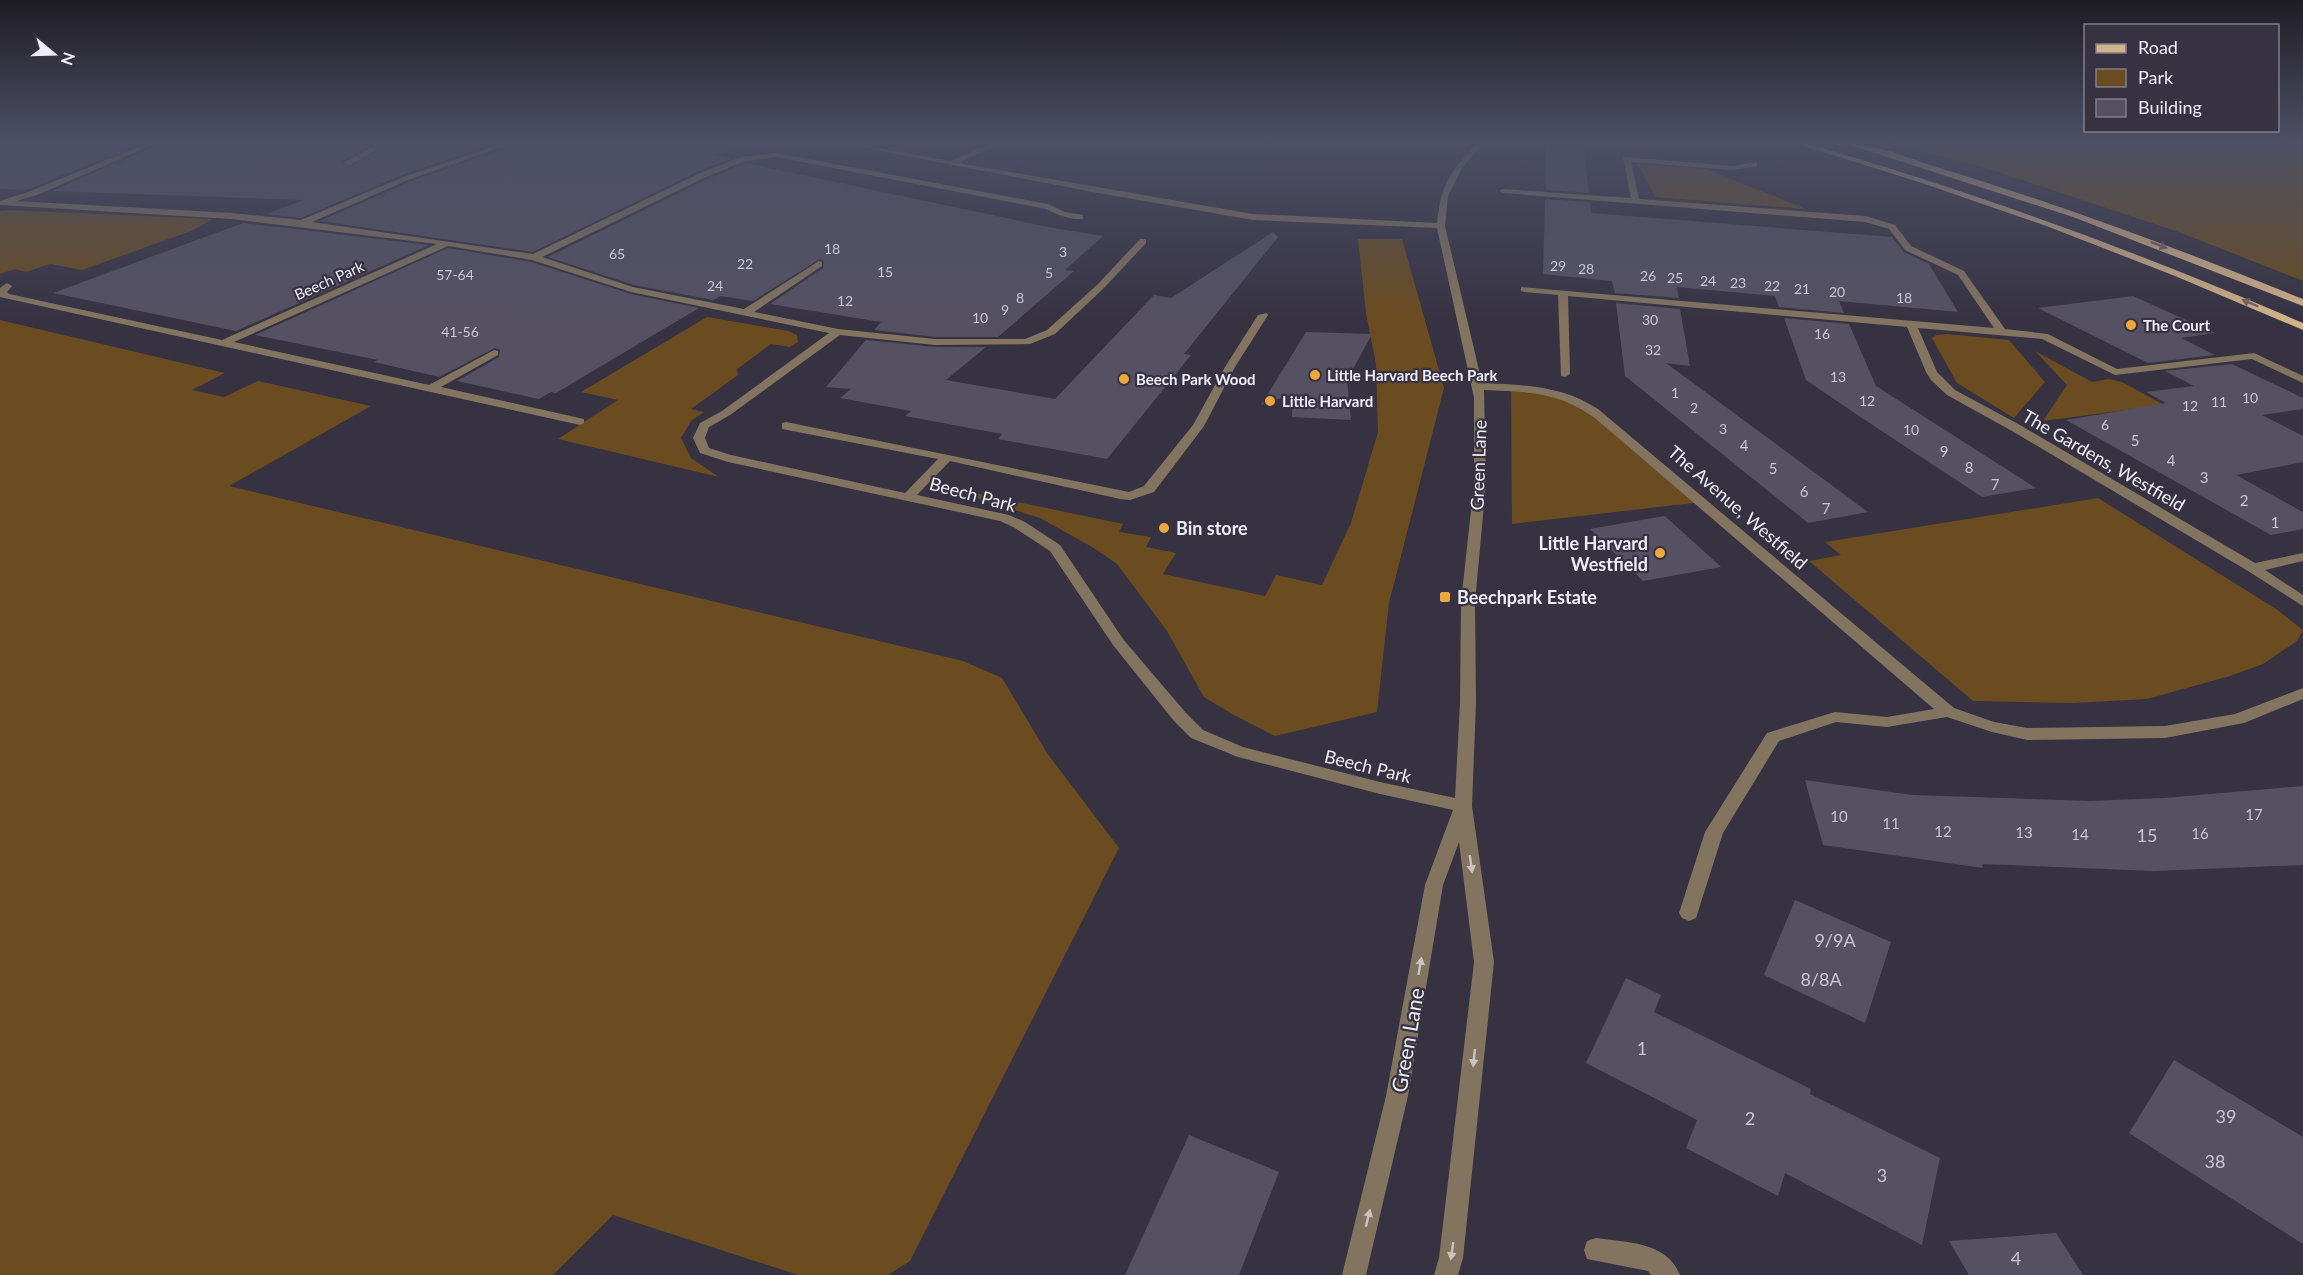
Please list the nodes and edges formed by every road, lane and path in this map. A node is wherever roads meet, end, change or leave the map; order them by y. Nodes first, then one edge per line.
1 (347, 202) edge
2 (648, 202) edge
3 (1020, 202) edge
4 (1161, 202) edge
5 (1443, 202) edge
6 (1630, 202) edge
7 (1636, 202) joint
8 (1988, 202) edge
9 (2040, 202) edge
10 (1, 204) edge
11 (1080, 217) dead end
12 (302, 223) junction
13 (1441, 226) junction
14 (1143, 242) dead end
15 (447, 243) junction
16 (534, 257) junction
17 (819, 264) dead end
18 (7, 285) dead end
19 (1524, 289) dead end
20 (1563, 293) junction
21 (2303, 303) edge
22 (745, 313) junction
23 (1263, 315) dead end
24 (1912, 325) junction
25 (2303, 327) edge
26 (838, 332) junction
27 (2002, 333) junction
28 (223, 343) junction
29 (494, 353) dead end
30 (1565, 374) dead end
31 (2303, 380) edge
32 (1478, 386) junction
33 (429, 389) junction
34 (580, 421) dead end
35 (786, 426) dead end
36 (947, 457) junction
37 (909, 496) junction
38 (2303, 557) edge
39 (2253, 568) junction
40 (2303, 602) edge
41 (2303, 693) edge
42 (1948, 712) junction
43 (1463, 806) junction
44 (1689, 913) dead end
45 (1596, 1250) dead end
46 (1354, 1275) edge
47 (1446, 1275) edge
48 (1668, 1275) edge

1 - 12 street
2 - 16 street
3 - 11 street
4 - 13 street
5 - 13 street, Green Lane
6 - 7 street
7 - 27 street
25 -> 8 main road
9 -> 21 main road
10 - 12 street, Beech Park
12 - 15 street, Beech Park
13 - 32 street, Green Lane
14 - 26 street, Beech Park
15 - 16 street, Beech Park
15 - 28 street, Beech Park
16 - 22 street, Beech Park
17 - 22 street
18 - 28 street
19 - 20 street
20 - 24 street
20 - 30 street
22 - 26 street, Beech Park
23 - 36 street
24 - 27 street
24 - 39 street, The Gardens, Westfield
26 - 37 street, Beech Park
27 - 31 street
28 - 33 street
29 - 33 street
32 - 42 street, The Avenue, Westfield
32 - 43 street, Green Lane
33 - 34 street
35 - 36 street
36 - 37 street
37 - 43 street, Beech Park
38 - 39 street
39 - 40 street, The Gardens, Westfield
41 - 42 street, The Avenue, Westfield
42 - 44 street, The Avenue, Westfield
46 -> 43 street, Green Lane
43 -> 47 street, Green Lane
45 - 48 street

